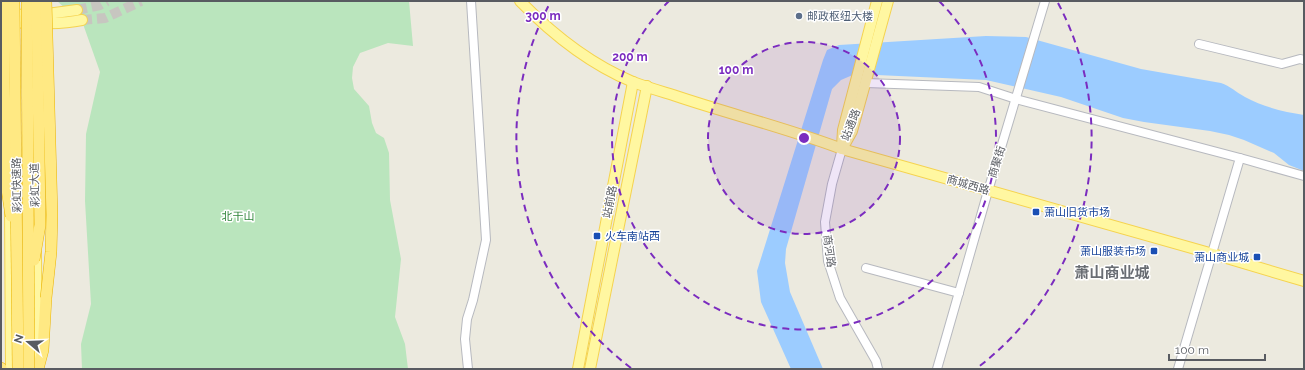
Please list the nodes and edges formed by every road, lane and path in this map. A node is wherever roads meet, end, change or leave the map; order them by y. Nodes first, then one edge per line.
1 (4, 1) edge
2 (9, 1) edge
3 (14, 1) edge
4 (27, 1) edge
5 (32, 1) edge
6 (37, 1) edge
7 (46, 1) edge
8 (471, 1) edge
9 (520, 1) edge
10 (878, 1) edge
11 (888, 1) edge
12 (1044, 1) edge
13 (77, 10) tunnel mouth
14 (5, 18) edge
15 (33, 19) junction
16 (82, 20) tunnel mouth
17 (873, 40) junction
18 (1199, 44) dead end
19 (1304, 60) edge
20 (633, 82) junction
21 (866, 83) junction
22 (647, 86) junction
23 (1016, 99) junction
24 (842, 149) junction
25 (1240, 158) junction
26 (1304, 176) edge
27 (988, 191) junction
28 (1213, 254) junction
29 (18, 261) junction
30 (866, 268) dead end
31 (1304, 281) edge
32 (29, 293) junction
33 (959, 293) junction
34 (11, 369) edge
35 (18, 369) edge
36 (29, 369) edge
37 (37, 369) edge
38 (468, 369) edge
39 (578, 369) edge
40 (590, 369) edge
41 (878, 369) edge
42 (937, 369) edge
43 (1178, 369) edge

1 - 29 highway, bridge
2 - 14 main road
3 - 29 highway, 彩虹快速路, bridge
4 - 32 highway, 彩虹快速路, bridge
5 - 15 main road, 彩虹大道
6 - 32 highway, bridge
7 - 37 highway, bridge
8 - 38 street
9 - 20 main road, 商城西路
10 - 17 main road, 站通路
11 - 17 main road, 站通路
12 - 23 street, 商聚街
13 - 15 main road
14 - 15 main road
14 - 34 main road
15 - 16 main road
15 - 37 main road, 彩虹大道
17 - 21 main road, 站通路
17 - 24 main road, 站通路
18 - 19 street
20 - 22 main road, 商城西路
20 - 39 main road, 站前路
21 - 23 street
21 - 24 main road, 站通路
22 - 24 main road, 商城西路
22 - 40 main road
23 - 25 street
23 - 27 street, 商聚街
24 - 27 main road, 商城西路
24 - 41 street, 商河路
25 - 26 street
25 - 28 street
27 - 28 main road, 商城西路
27 - 33 street, 商聚街
28 - 31 main road, 商城西路
28 - 43 street
29 - 35 highway, 彩虹快速路, bridge
30 - 33 street
32 - 36 highway, 彩虹快速路, bridge
33 - 42 street, 商聚街

